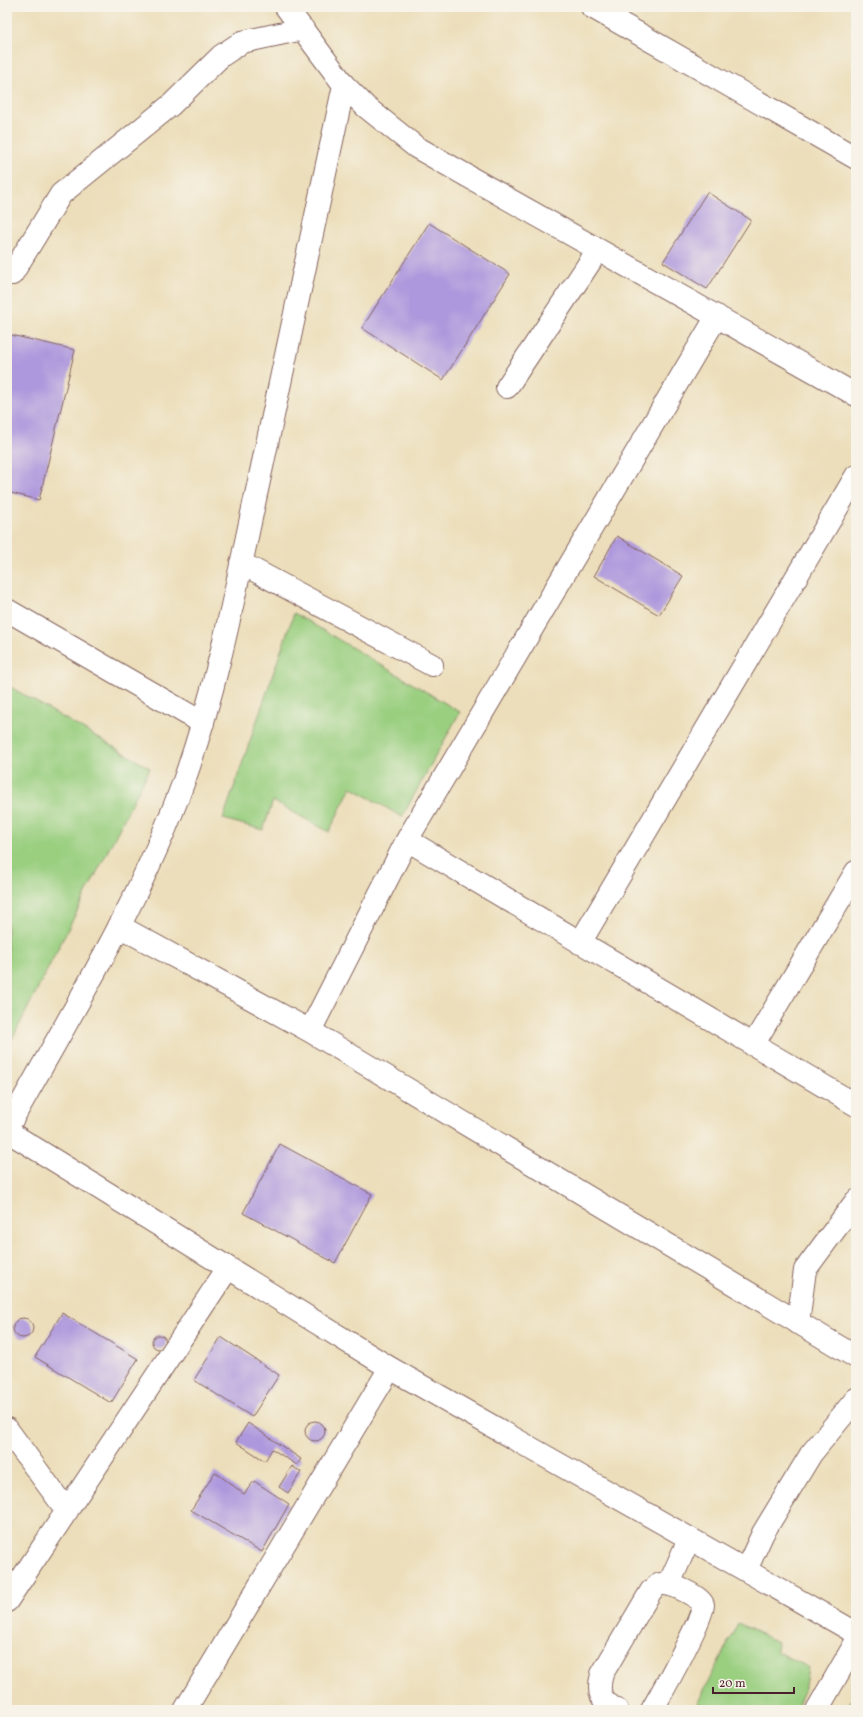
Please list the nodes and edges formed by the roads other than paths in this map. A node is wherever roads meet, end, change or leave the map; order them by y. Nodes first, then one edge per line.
1 (286, 7) edge
2 (592, 7) edge
3 (303, 29) junction
4 (344, 85) junction
5 (856, 158) edge
6 (598, 250) junction
7 (12, 274) dead end
8 (717, 316) junction
9 (507, 387) dead end
10 (856, 395) edge
11 (856, 476) edge
12 (241, 563) junction
13 (7, 610) edge
14 (432, 665) dead end
15 (203, 723) junction
16 (407, 840) junction
17 (856, 872) edge
18 (120, 926) junction
19 (580, 943) junction
20 (310, 1031) junction
21 (754, 1045) junction
22 (856, 1105) edge
23 (7, 1130) edge
24 (856, 1201) edge
25 (228, 1268) junction
26 (798, 1323) junction
27 (856, 1357) edge
28 (390, 1368) junction
29 (856, 1399) edge
30 (7, 1430) edge
31 (67, 1511) junction
32 (690, 1539) junction
33 (746, 1570) junction
34 (669, 1584) junction
35 (7, 1601) edge
36 (856, 1634) edge
37 (856, 1642) edge
38 (185, 1710) edge
39 (617, 1710) edge
40 (652, 1710) edge
41 (817, 1710) edge

1 - 3 street
2 - 5 street
3 - 4 street
3 - 7 street
4 - 6 street
4 - 12 street
6 - 8 street
6 - 9 street
8 - 10 street
8 - 16 street
11 - 19 street
12 - 14 street
12 - 15 street
13 - 15 street
15 - 18 street
16 - 19 street
16 - 20 street
17 - 21 street
18 - 20 street
18 - 23 street
19 - 21 street
20 - 26 street
21 - 22 street
23 - 25 street
24 - 26 street
25 - 28 street
25 - 31 street
26 - 27 street
28 - 32 street
28 - 38 street
29 - 33 street
30 - 31 street
31 - 35 street
32 - 33 street
32 - 34 street
33 - 36 street
34 - 39 street
34 - 40 street
37 - 41 street

